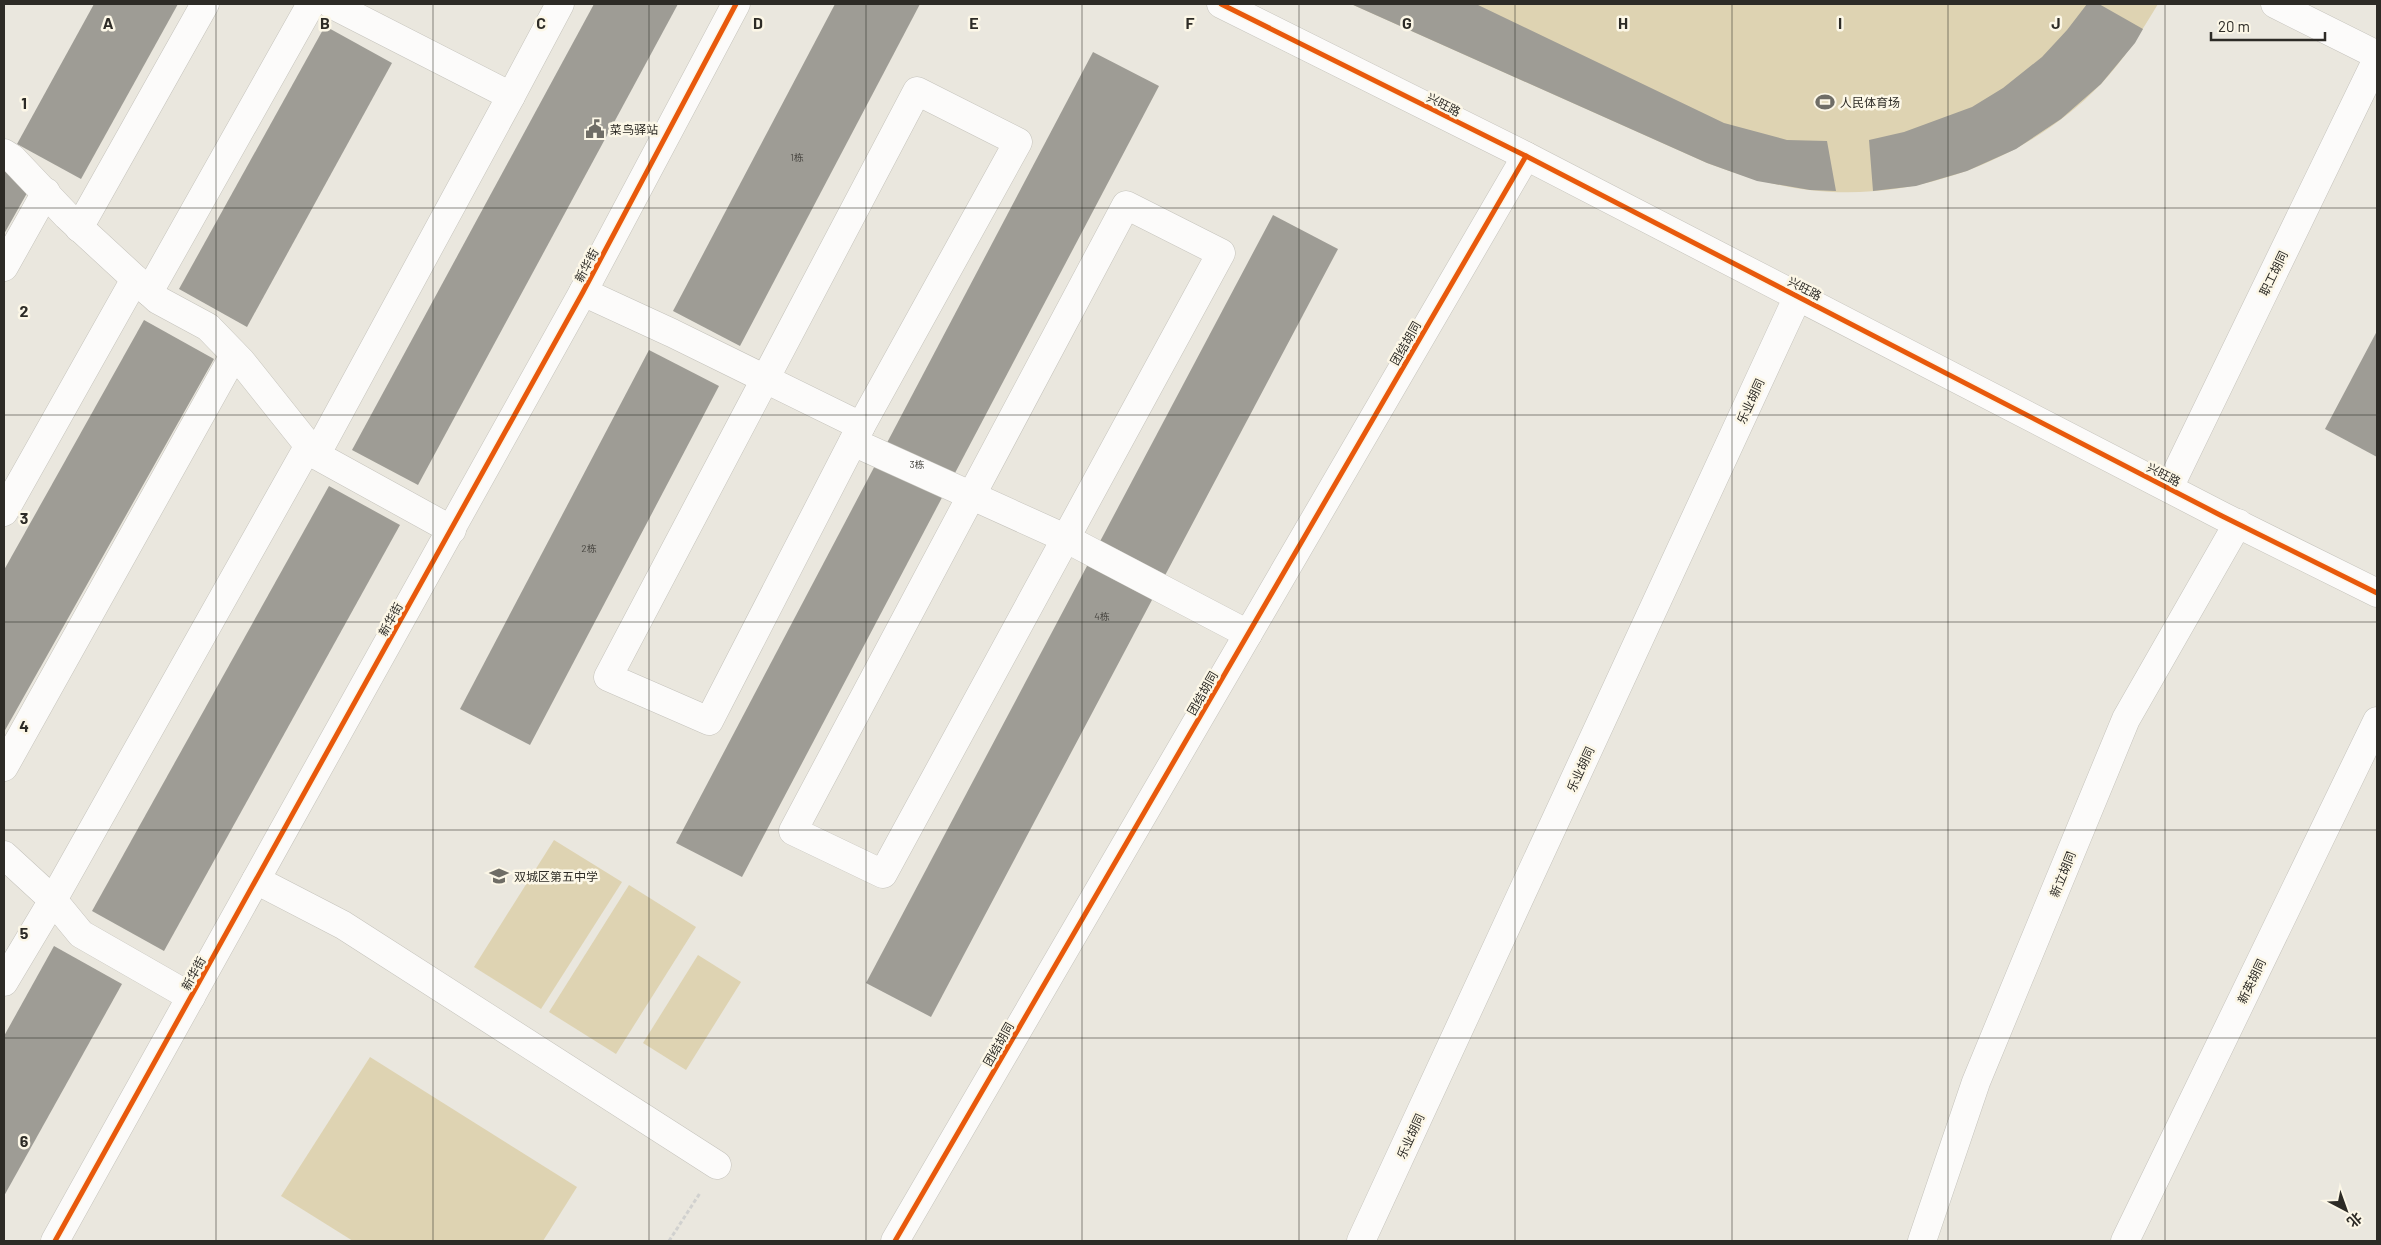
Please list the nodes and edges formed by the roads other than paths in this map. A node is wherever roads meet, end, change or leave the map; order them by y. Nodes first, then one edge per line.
1 (205, 4) edge
2 (311, 4) edge
3 (331, 4) edge
4 (560, 4) edge
5 (736, 4) edge
6 (1222, 4) edge
7 (2275, 4) edge
8 (365, 11) edge
9 (2377, 55) edge
10 (2377, 59) edge
11 (511, 96) junction
12 (4, 154) edge
13 (1526, 156) junction
14 (46, 192) junction
15 (79, 228) junction
16 (4, 267) edge
17 (142, 286) junction
18 (583, 292) junction
19 (1798, 296) junction
20 (234, 354) junction
21 (764, 379) junction
22 (857, 434) junction
23 (312, 450) junction
24 (2169, 488) junction
25 (971, 496) junction
26 (4, 512) edge
27 (2238, 523) junction
28 (452, 530) junction
29 (1065, 538) junction
30 (2377, 593) edge
31 (1248, 634) junction
32 (2377, 721) edge
33 (4, 767) edge
34 (4, 855) edge
35 (256, 880) junction
36 (53, 900) junction
37 (4, 982) edge
38 (191, 996) junction
39 (717, 1165) road end
40 (55, 1241) edge
41 (895, 1241) edge
42 (1361, 1241) edge
43 (1922, 1241) edge
44 (2125, 1241) edge

1 - 15 street
2 - 17 street
3 - 8 street
4 - 11 street
5 - 18 street, 新华街
6 - 13 street, 兴旺路
7 - 9 street
8 - 11 street
10 - 24 street, 职工胡同
11 - 23 street
12 - 14 street
13 - 19 street, 兴旺路
13 - 31 street, 团结胡同
14 - 15 street
14 - 16 street
15 - 17 street
17 - 20 street
17 - 26 street
18 - 21 street
18 - 28 street, 新华街
19 - 24 street, 兴旺路
19 - 42 street, 乐业胡同
20 - 23 street
20 - 33 street
21 - 22 street
21 - 22 street
21 - 22 street
22 - 25 street
23 - 28 street
23 - 36 street
24 - 27 street, 兴旺路
25 - 29 street
25 - 29 street
25 - 29 street
27 - 30 street, 兴旺路
27 - 43 street, 新立胡同
28 - 35 street, 新华街
29 - 31 street
31 - 41 street, 团结胡同
32 - 44 street, 新英胡同
34 - 36 street
35 - 38 street, 新华街
35 - 39 street
36 - 37 street
36 - 38 street
38 - 40 street, 新华街

